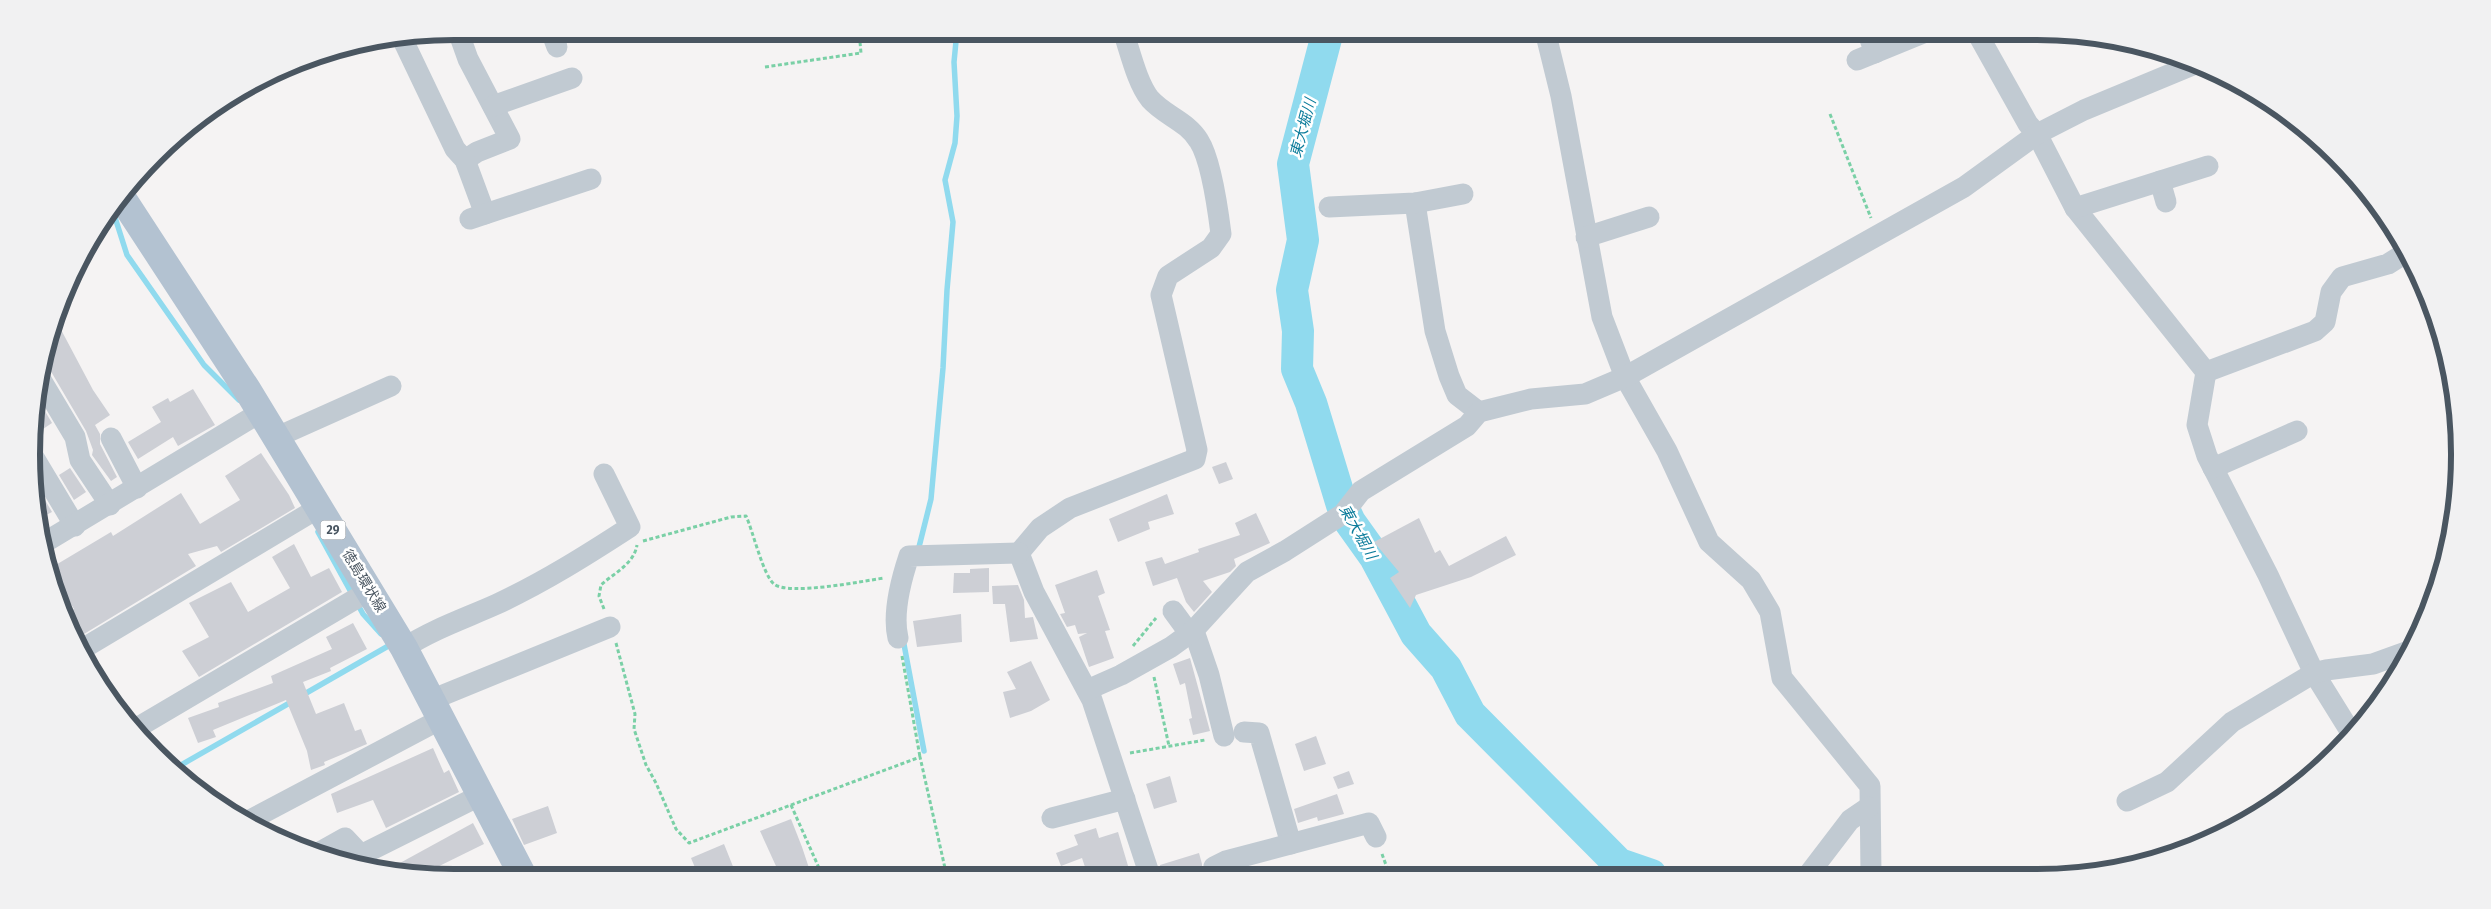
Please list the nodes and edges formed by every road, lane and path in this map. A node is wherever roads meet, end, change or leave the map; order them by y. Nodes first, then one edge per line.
1 (461, 40) edge
2 (860, 40) edge
3 (1126, 40) edge
4 (1547, 40) edge
5 (1867, 40) edge
6 (1906, 40) edge
7 (1981, 40) edge
8 (405, 43) edge
9 (765, 67) dead end
10 (2185, 68) edge
11 (572, 78) dead end
12 (494, 106) junction
13 (1830, 114) dead end
14 (2037, 134) junction
15 (464, 160) junction
16 (2208, 166) dead end
17 (577, 177) dead end
18 (2160, 181) junction
19 (1463, 194) dead end
20 (1416, 202) junction
21 (2166, 202) dead end
22 (125, 203) edge
23 (1329, 206) dead end
24 (2075, 208) junction
25 (1649, 217) dead end
26 (1878, 236) junction
27 (1586, 237) junction
28 (2400, 256) edge
29 (2206, 372) junction
30 (1625, 377) junction
31 (391, 386) dead end
32 (46, 388) edge
33 (1479, 412) junction
34 (255, 415) junction
35 (2297, 431) dead end
36 (111, 438) dead end
37 (277, 438) junction
38 (2213, 468) junction
39 (41, 469) edge
40 (604, 474) dead end
41 (137, 488) junction
42 (110, 505) junction
43 (311, 512) junction
44 (75, 526) junction
45 (49, 540) edge
46 (1019, 553) junction
47 (903, 575) junction
48 (359, 597) junction
49 (1173, 611) joint
50 (610, 627) junction
51 (1194, 634) junction
52 (898, 638) joint
53 (87, 646) edge
54 (404, 648) junction
55 (2399, 655) edge
56 (1149, 663) junction
57 (1121, 670) junction
58 (2314, 673) junction
59 (1087, 690) junction
60 (436, 710) junction
61 (141, 725) edge
62 (2348, 728) edge
63 (1234, 734) junction
64 (1169, 746) junction
65 (1117, 756) junction
66 (920, 757) junction
67 (481, 794) junction
68 (1125, 799) junction
69 (2127, 801) dead end
70 (791, 805) junction
71 (1870, 807) junction
72 (255, 817) edge
73 (1052, 818) dead end
74 (1376, 837) dead end
75 (1291, 844) junction
76 (326, 849) edge
77 (519, 869) edge
78 (819, 869) edge
79 (945, 869) edge
80 (1148, 869) edge
81 (1214, 869) edge
82 (1813, 869) edge
83 (1872, 869) edge

1 - 12 street
2 - 9 path
3 - 46 street
4 - 27 street
5 - 6 street
7 - 14 street
8 - 15 street
10 - 14 street
11 - 12 street
12 - 15 street
13 - 26 path
14 - 24 street
14 - 26 street
15 - 17 street
16 - 18 street
18 - 21 street
18 - 24 street
19 - 20 street
20 - 23 street
20 - 33 street
22 - 34 main road, 徳島環状線 / 29
24 - 29 street
25 - 27 street
26 - 30 street
27 - 30 street
28 - 29 street
29 - 38 street
30 - 33 street
30 - 71 street
31 - 37 street
32 - 42 street
33 - 51 street
34 - 37 main road, 徳島環状線 / 29
34 - 41 street
35 - 38 street
36 - 41 street
37 - 43 main road, 徳島環状線 / 29
38 - 58 street
39 - 44 street
40 - 54 street
41 - 42 street
42 - 44 street
43 - 48 main road, 徳島環状線 / 29
43 - 53 street
44 - 45 street
46 - 47 street
46 - 59 street
47 - 50 path
47 - 52 street
48 - 54 main road, 徳島環状線 / 29
48 - 61 street
49 - 51 street
49 - 57 path
50 - 60 street
50 - 70 path
51 - 56 street
51 - 63 street
52 - 66 path
54 - 60 main road, 徳島環状線 / 29
55 - 58 street
56 - 57 street
56 - 64 path
57 - 59 street
58 - 62 street
58 - 69 street
59 - 65 street
60 - 67 main road, 徳島環状線 / 29
60 - 72 street
63 - 64 path
63 - 75 street
64 - 65 path
65 - 68 street
66 - 70 path
66 - 79 path
67 - 76 street
67 - 77 main road, 徳島環状線 / 29
68 - 73 street
68 - 80 street
70 - 78 path
71 - 82 street
71 - 83 street
74 - 75 street
75 - 81 street

